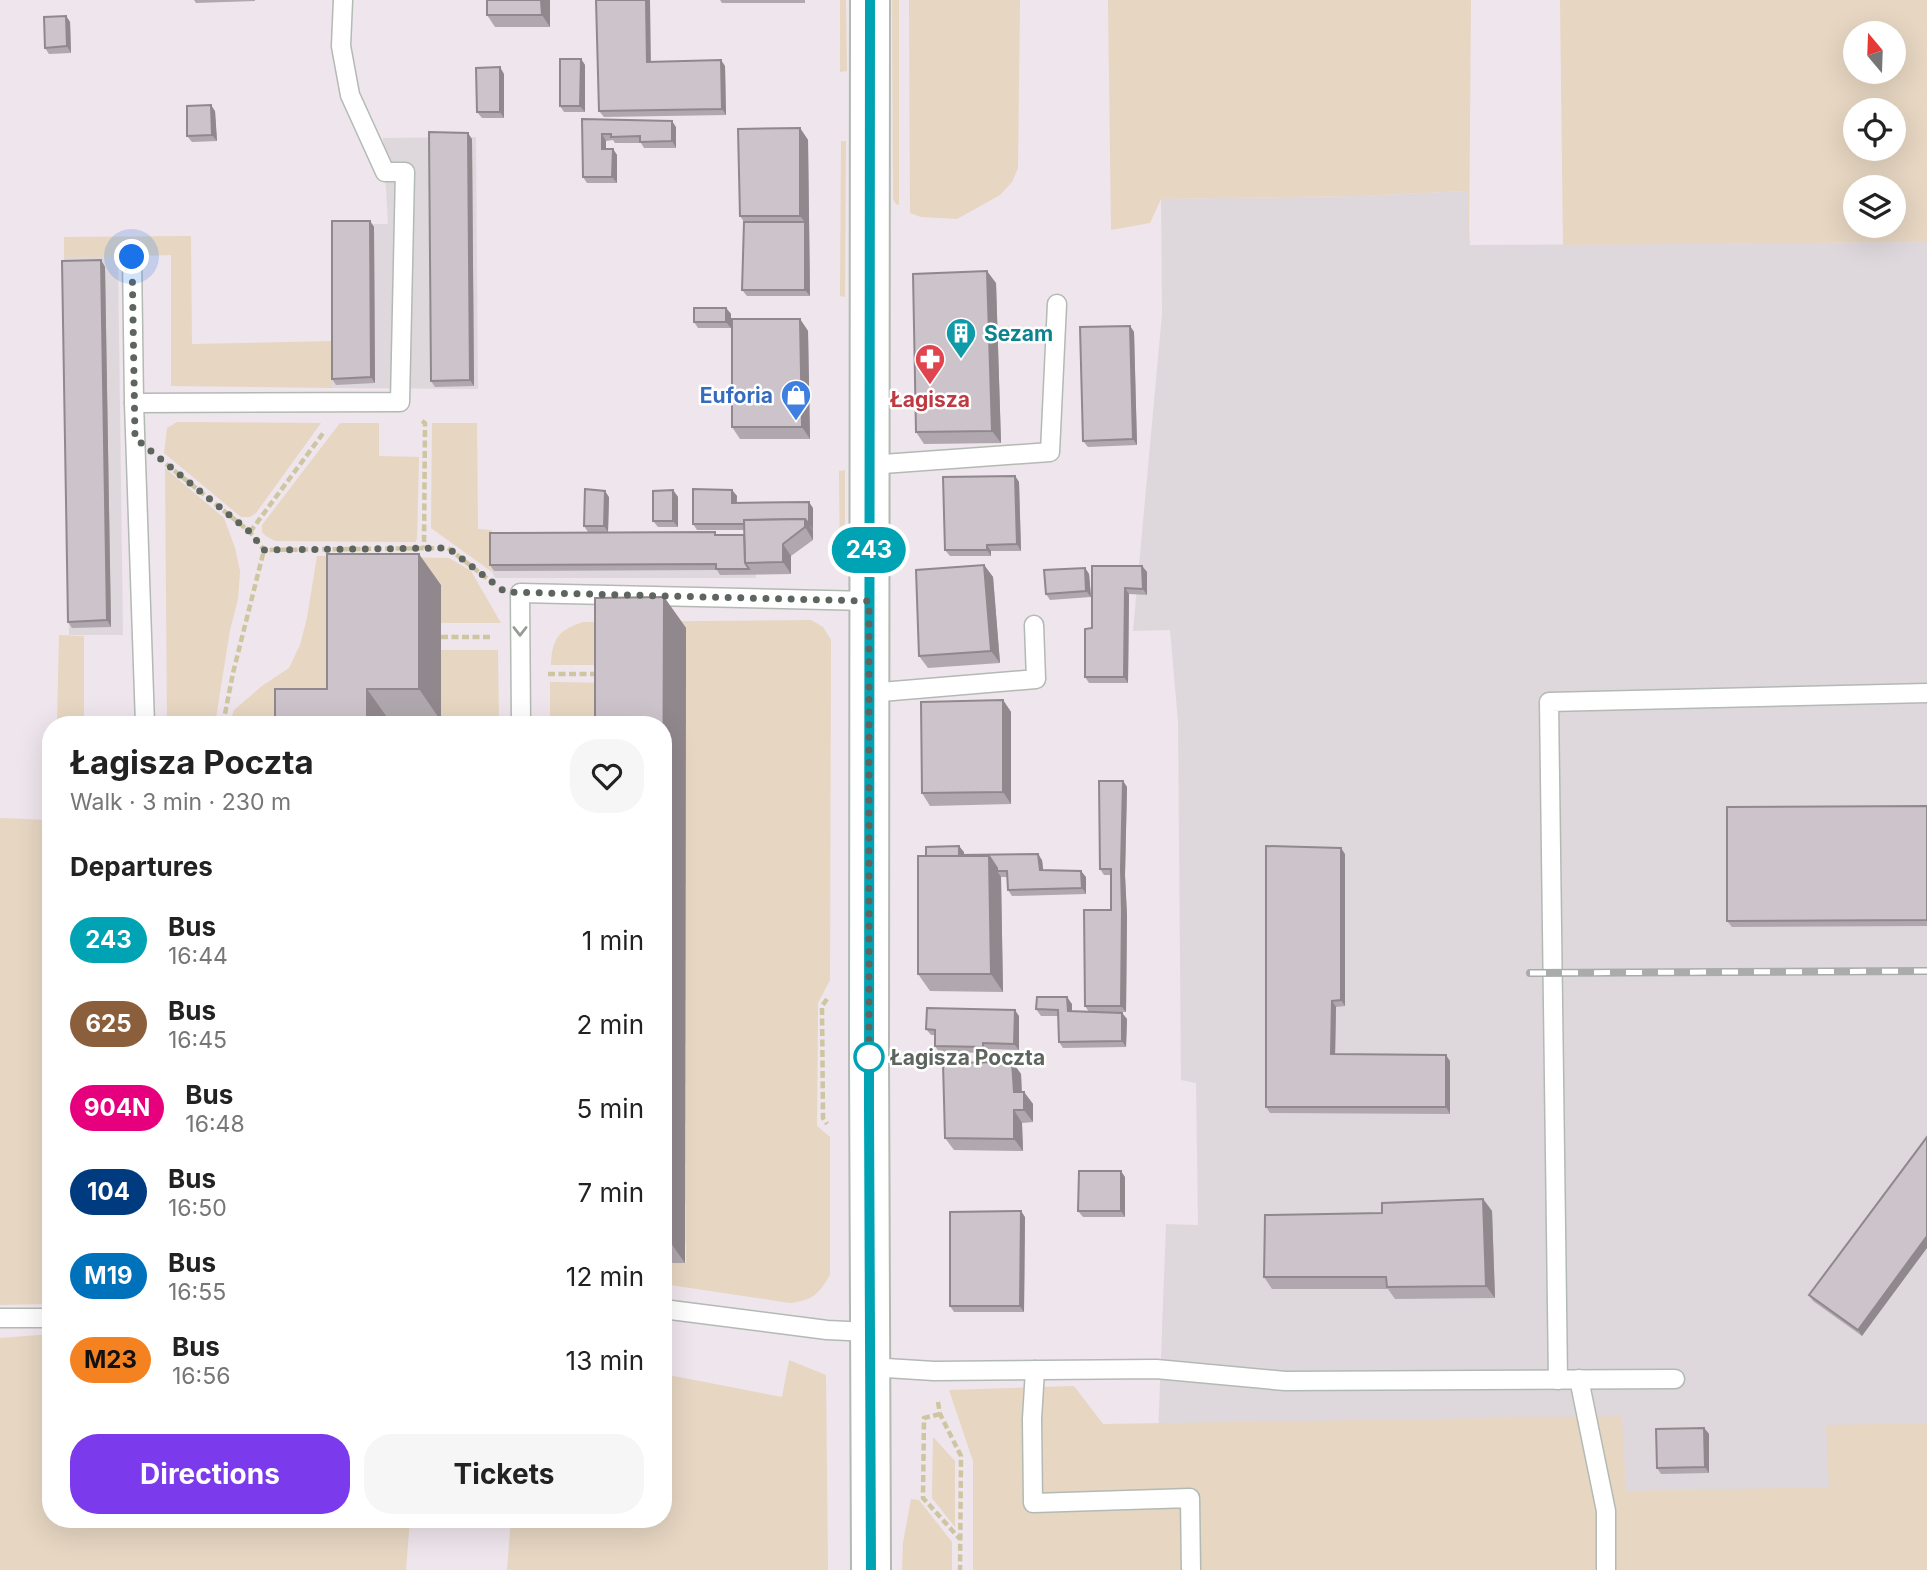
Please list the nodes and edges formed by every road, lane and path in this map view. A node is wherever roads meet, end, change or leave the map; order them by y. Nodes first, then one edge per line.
1 (343, 0) edge
2 (870, 0) edge
3 (132, 257) dead end
4 (1057, 304) dead end
5 (339, 402) junction
6 (400, 402) junction
7 (134, 403) junction
8 (135, 438) junction
9 (869, 465) junction
10 (250, 532) junction
11 (424, 548) junction
12 (264, 550) junction
13 (520, 593) junction
14 (869, 601) junction
15 (1034, 625) dead end
16 (441, 637) dead end
17 (493, 638) dead end
18 (544, 674) dead end
19 (605, 674) edge
20 (869, 693) junction
21 (1927, 693) edge
22 (145, 716) edge
23 (225, 716) edge
24 (521, 716) edge
25 (672, 1310) edge
26 (0, 1318) edge
27 (42, 1318) edge
28 (869, 1350) junction
29 (1035, 1370) junction
30 (1580, 1379) junction
31 (1675, 1379) dead end
32 (1558, 1380) junction
33 (940, 1414) dead end
34 (960, 1540) dead end
35 (871, 1570) edge
36 (1191, 1570) edge
37 (1606, 1570) edge

1 - 6 lane
2 - 9 street
3 - 7 lane
4 - 9 lane
5 - 6 lane
5 - 7 lane
5 - 10 path
6 - 11 path
7 - 8 lane
8 - 10 path
8 - 22 lane
9 - 14 street
10 - 12 path
11 - 12 path
11 - 13 path
12 - 23 path
13 - 14 lane
13 -> 24 lane
14 - 20 street
15 - 20 lane
16 - 17 path
18 - 19 path
20 - 28 street
21 - 32 lane
25 - 28 lane
26 - 27 lane
28 - 29 lane
28 - 35 street
29 - 32 lane
29 - 36 lane
30 - 31 lane
30 - 32 lane
30 - 37 lane
33 - 34 path

